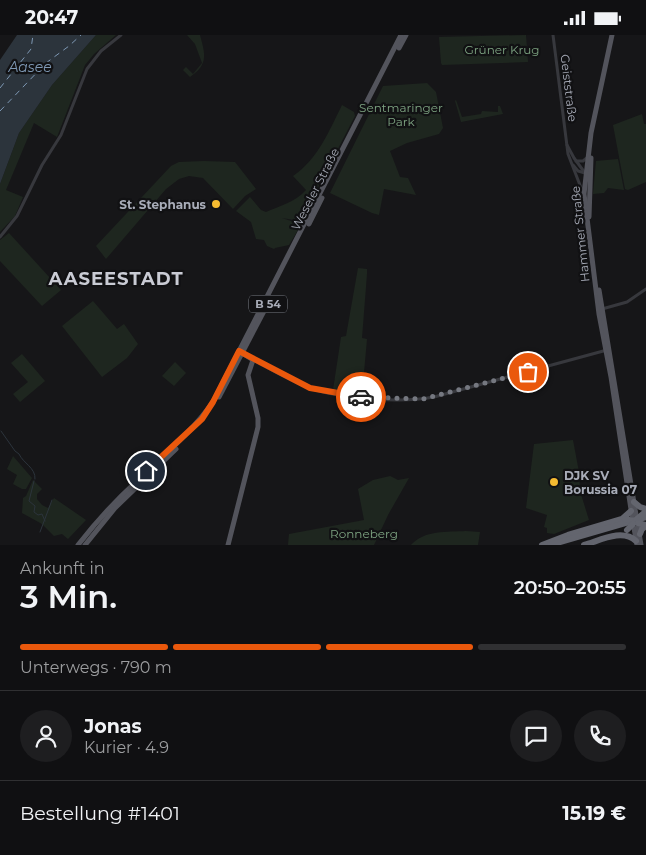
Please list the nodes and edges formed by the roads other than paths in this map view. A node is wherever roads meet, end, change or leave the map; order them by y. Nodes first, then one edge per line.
1 (121, 35) edge
2 (401, 35) edge
3 (406, 35) edge
4 (553, 35) edge
5 (612, 35) edge
6 (596, 115) junction
7 (567, 144) junction
8 (588, 157) junction
9 (576, 161) junction
10 (571, 163) junction
11 (590, 168) junction
12 (585, 173) junction
13 (589, 188) junction
14 (584, 194) junction
15 (0, 237) edge
16 (646, 289) edge
17 (601, 309) junction
18 (608, 350) junction
19 (241, 352) junction
20 (253, 360) junction
21 (634, 503) junction
22 (637, 520) edge
23 (646, 524) edge
24 (97, 525) junction
25 (619, 535) junction
26 (638, 544) edge
27 (78, 545) edge
28 (85, 545) edge
29 (228, 545) edge
30 (542, 545) edge
31 (550, 545) edge
32 (564, 545) edge
33 (584, 545) edge

1 - 15 street
2 - 19 main road, Weseler Straße / B 54
3 - 19 main road, Weseler Straße / B 54
4 - 7 street, Geiststraße
5 - 6 main road, Hammer Straße
6 - 8 main road, Hammer Straße
6 - 11 main road, Hammer Straße
7 - 9 street, Geiststraße
7 - 10 street, Geiststraße
8 - 9 street
8 - 12 main road, Hammer Straße
9 - 12 street, Geiststraße
10 - 12 street
10 - 14 street, Geiststraße
11 - 12 street
11 - 13 main road, Hammer Straße
12 - 13 street, Geiststraße
12 - 14 main road, Hammer Straße
13 - 17 main road, Hammer Straße
14 - 17 main road, Hammer Straße
16 - 17 street
17 - 18 main road, Hammer Straße
18 - 20 street
18 - 21 main road, Hammer Straße
18 - 22 main road, Hammer Straße
19 - 20 main road
19 - 24 main road, Weseler Straße / B 54
20 - 29 main road
21 - 22 main road, Hammer Straße
21 - 22 highway
22 - 23 highway, bridge
22 - 23 highway
22 - 25 highway
22 - 26 main road, Hammer Straße
22 - 30 highway, bridge
22 - 31 highway
23 - 32 highway
24 - 27 main road, Weseler Straße / B 54
24 - 28 main road, Weseler Straße / B 54
25 - 26 highway
25 - 33 highway

